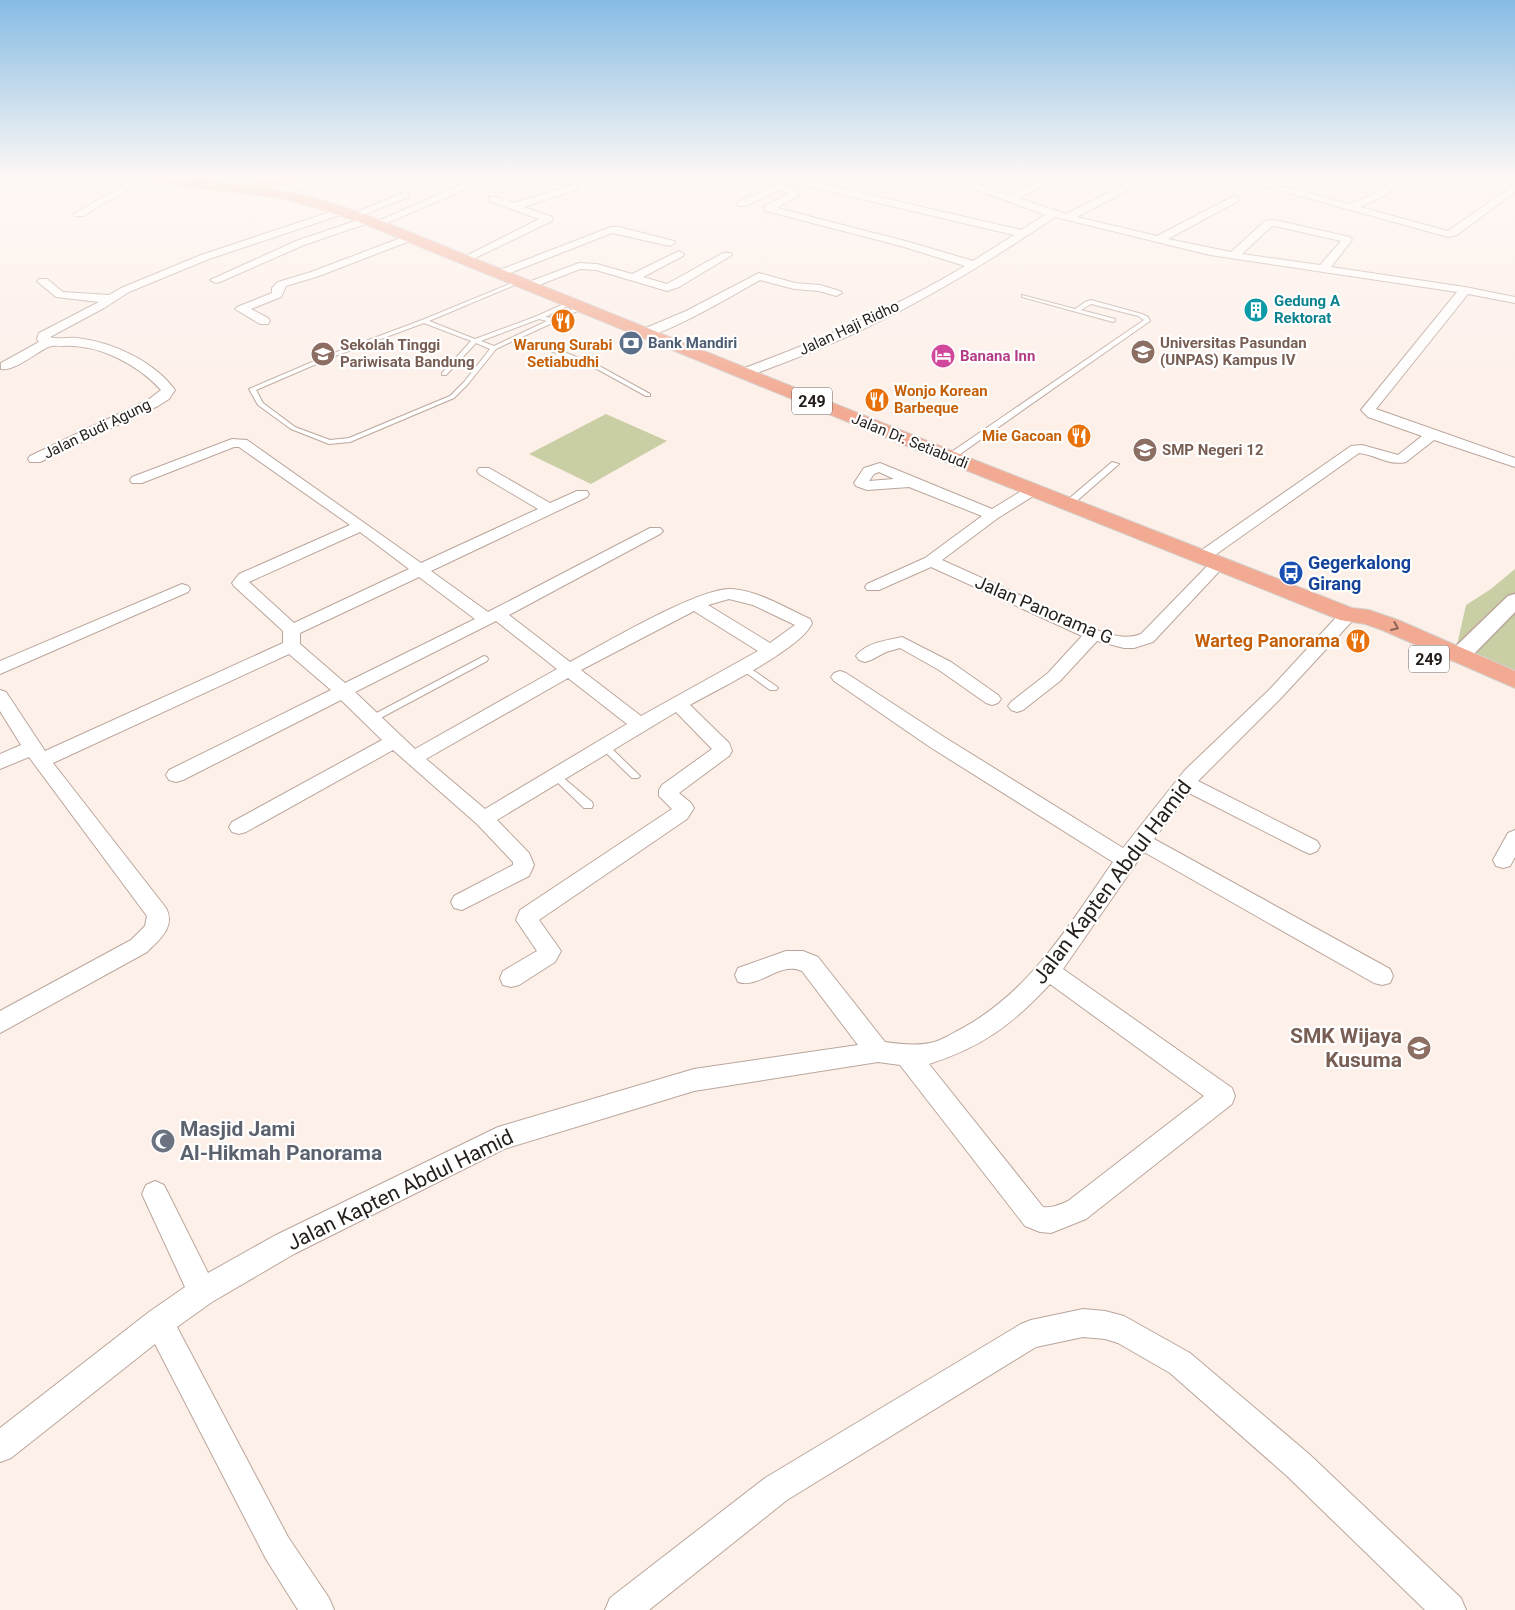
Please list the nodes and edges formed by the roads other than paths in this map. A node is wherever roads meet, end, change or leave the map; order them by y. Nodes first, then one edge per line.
1 (226, 250) edge
2 (284, 250) edge
3 (377, 250) edge
4 (445, 250) edge
5 (482, 250) edge
6 (559, 250) edge
7 (925, 250) edge
8 (997, 250) edge
9 (1206, 250) edge
10 (1240, 250) edge
11 (1339, 250) edge
12 (679, 254) dead end
13 (727, 255) dead end
14 (1233, 256) junction
15 (205, 257) junction
16 (465, 258) junction
17 (250, 265) junction
18 (974, 265) junction
19 (1323, 269) junction
20 (501, 273) junction
21 (633, 278) junction
22 (216, 280) dead end
23 (43, 281) dead end
24 (525, 283) junction
25 (1464, 290) junction
26 (836, 292) dead end
27 (1024, 296) dead end
28 (110, 299) junction
29 (1515, 300) edge
30 (578, 304) junction
31 (1076, 310) junction
32 (539, 316) junction
33 (1113, 320) dead end
34 (264, 321) dead end
35 (424, 321) junction
36 (551, 321) junction
37 (645, 333) junction
38 (514, 338) junction
39 (475, 341) junction
40 (48, 342) junction
41 (494, 348) junction
42 (5, 366) dead end
43 (744, 373) junction
44 (444, 374) dead end
45 (648, 395) dead end
46 (1433, 434) junction
47 (950, 457) junction
48 (35, 459) dead end
49 (1515, 463) edge
50 (1115, 464) dead end
51 (484, 470) dead end
52 (137, 480) dead end
53 (911, 482) dead end
54 (1033, 490) junction
55 (582, 494) dead end
56 (1068, 504) junction
57 (549, 509) junction
58 (994, 515) junction
59 (361, 526) junction
60 (656, 531) dead end
61 (1210, 560) junction
62 (931, 561) junction
63 (421, 570) junction
64 (873, 587) dead end
65 (182, 589) dead end
66 (1515, 600) edge
67 (695, 604) junction
68 (1348, 615) junction
69 (492, 616) junction
70 (1093, 635) junction
71 (291, 638) junction
72 (771, 651) junction
73 (1460, 655) junction
74 (865, 656) dead end
75 (484, 658) dead end
76 (744, 667) junction
77 (0, 668) edge
78 (570, 669) junction
79 (840, 677) dead end
80 (1515, 680) edge
81 (773, 688) dead end
82 (343, 691) junction
83 (0, 696) edge
84 (1515, 696) edge
85 (992, 700) dead end
86 (679, 704) junction
87 (1017, 706) dead end
88 (372, 719) junction
89 (640, 725) junction
90 (396, 741) junction
91 (605, 747) junction
92 (37, 755) junction
93 (413, 758) junction
94 (0, 762) edge
95 (176, 775) dead end
96 (635, 776) dead end
97 (557, 777) junction
98 (1186, 783) junction
99 (588, 805) dead end
100 (484, 819) junction
101 (239, 827) dead end
102 (1515, 838) edge
103 (1310, 846) dead end
104 (1134, 851) junction
105 (1503, 860) dead end
106 (462, 902) dead end
107 (1049, 971) junction
108 (746, 976) dead end
109 (1382, 976) dead end
110 (511, 978) dead end
111 (0, 1023) edge
112 (878, 1052) junction
113 (907, 1055) junction
114 (155, 1194) dead end
115 (202, 1292) junction
116 (160, 1322) junction
117 (0, 1447) edge
118 (317, 1610) edge
119 (622, 1610) edge
120 (1449, 1610) edge

1 - 15 street
2 - 17 street
3 - 34 street
4 - 16 main road, Jalan Dr. Setiabudi / 249
5 - 16 street
6 - 20 street
7 - 18 street
8 - 18 street, Jalan Haji Ridho
9 - 14 street
10 - 14 street
11 - 19 street
12 - 21 street
13 - 21 street
14 - 19 street
15 - 17 street
15 - 28 street
16 - 20 main road, Jalan Dr. Setiabudi / 249
17 - 22 street
18 - 43 street, Jalan Haji Ridho
19 - 25 street
20 - 24 main road, Jalan Dr. Setiabudi / 249
21 - 24 street
23 - 28 street
24 - 30 main road, Jalan Dr. Setiabudi / 249
24 - 35 lane
25 - 29 street
25 - 46 street
26 - 37 street
27 - 31 lane
28 - 40 street
30 - 32 lane
30 - 36 lane
30 - 37 main road, Jalan Dr. Setiabudi / 249
31 - 33 lane
31 - 47 lane
32 - 36 lane
32 - 39 lane
35 - 39 lane
35 - 41 lane
36 - 38 lane
37 - 43 main road, Jalan Dr. Setiabudi / 249
38 - 41 lane
38 - 45 lane
39 - 41 lane
39 - 44 lane
40 - 42 street
40 - 48 street, Jalan Budi Agung
43 - 47 main road, Jalan Dr. Setiabudi / 249
46 - 49 street
46 - 61 street, Jalan Panorama G
47 - 54 main road, Jalan Dr. Setiabudi / 249
50 - 56 lane
51 - 57 street
52 - 59 street
53 - 58 street
54 - 56 main road, Jalan Dr. Setiabudi / 249
54 - 58 street
55 - 57 street
56 - 61 main road, Jalan Dr. Setiabudi / 249
57 - 63 street
58 - 62 street
59 - 63 street
59 - 71 street
60 - 69 street
61 - 68 main road, Jalan Dr. Setiabudi / 249
61 - 70 street, Jalan Panorama G
62 - 64 street
62 - 70 street, Jalan Panorama G
63 - 69 street
63 - 71 street
65 - 77 street
66 - 73 street
67 - 72 street
67 - 72 street
67 - 78 street
68 -> 73 main road, Jalan Dr. Setiabudi / 249
68 - 84 main road, Jalan Dr. Setiabudi / 249
68 - 98 street, Jalan Kapten Abdul Hamid
69 - 78 street
69 - 82 street
70 - 87 street
71 - 82 street
71 - 92 street
72 - 76 street
73 - 80 main road, Jalan Dr. Setiabudi / 249
74 - 85 street
75 - 88 lane
76 - 81 lane
76 - 86 street
78 - 89 street
78 - 93 street
79 - 104 street
82 - 88 street
82 - 95 street
83 - 92 street
86 - 89 street
86 - 110 street
88 - 90 street
89 - 91 street
90 - 93 street
90 - 101 street
91 - 96 lane
91 - 97 street
92 - 94 street
92 - 111 street
93 - 100 street
97 - 99 lane
97 - 100 street
98 - 103 street
98 - 104 street, Jalan Kapten Abdul Hamid
100 - 106 street
102 - 105 street
104 - 107 street, Jalan Kapten Abdul Hamid
104 - 109 street
107 - 113 street, Jalan Kapten Abdul Hamid
107 - 113 street
108 - 112 street
112 - 113 street, Jalan Kapten Abdul Hamid
112 - 115 street, Jalan Kapten Abdul Hamid
114 - 115 street
115 - 116 street, Jalan Kapten Abdul Hamid
116 - 117 street, Jalan Kapten Abdul Hamid
116 - 118 street
119 - 120 street

